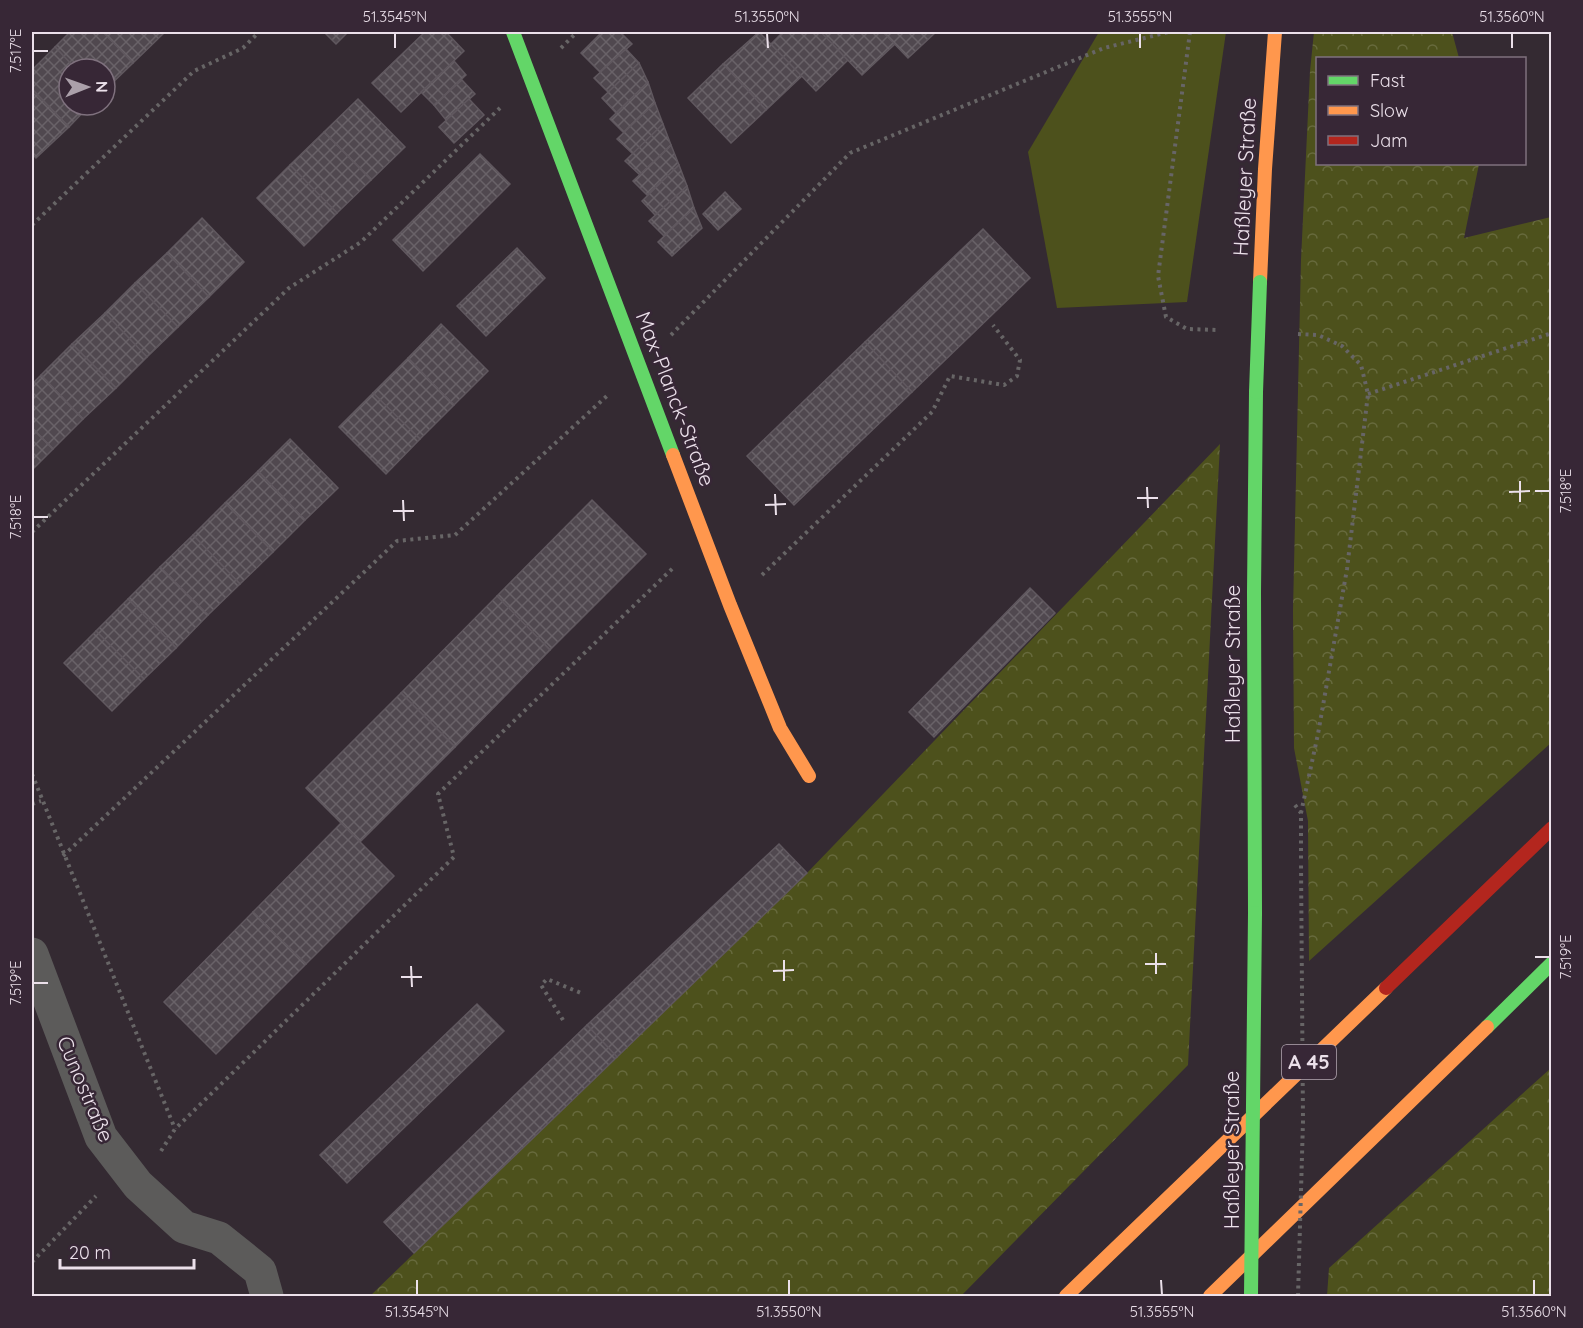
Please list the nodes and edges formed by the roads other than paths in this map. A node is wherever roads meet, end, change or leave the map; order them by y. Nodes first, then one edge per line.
1 (513, 32) edge
2 (1275, 32) edge
3 (809, 776) dead end
4 (1551, 828) edge
5 (32, 954) edge
6 (1551, 963) edge
7 (267, 1296) edge
8 (1066, 1296) edge
9 (1210, 1296) edge
10 (1251, 1296) edge

1 - 3 main road, Max-Planck-Straße
2 - 10 main road, Haßleyer Straße, bridge
4 - 8 main road, A 45
5 - 7 street, Cunostraße
6 - 9 main road

